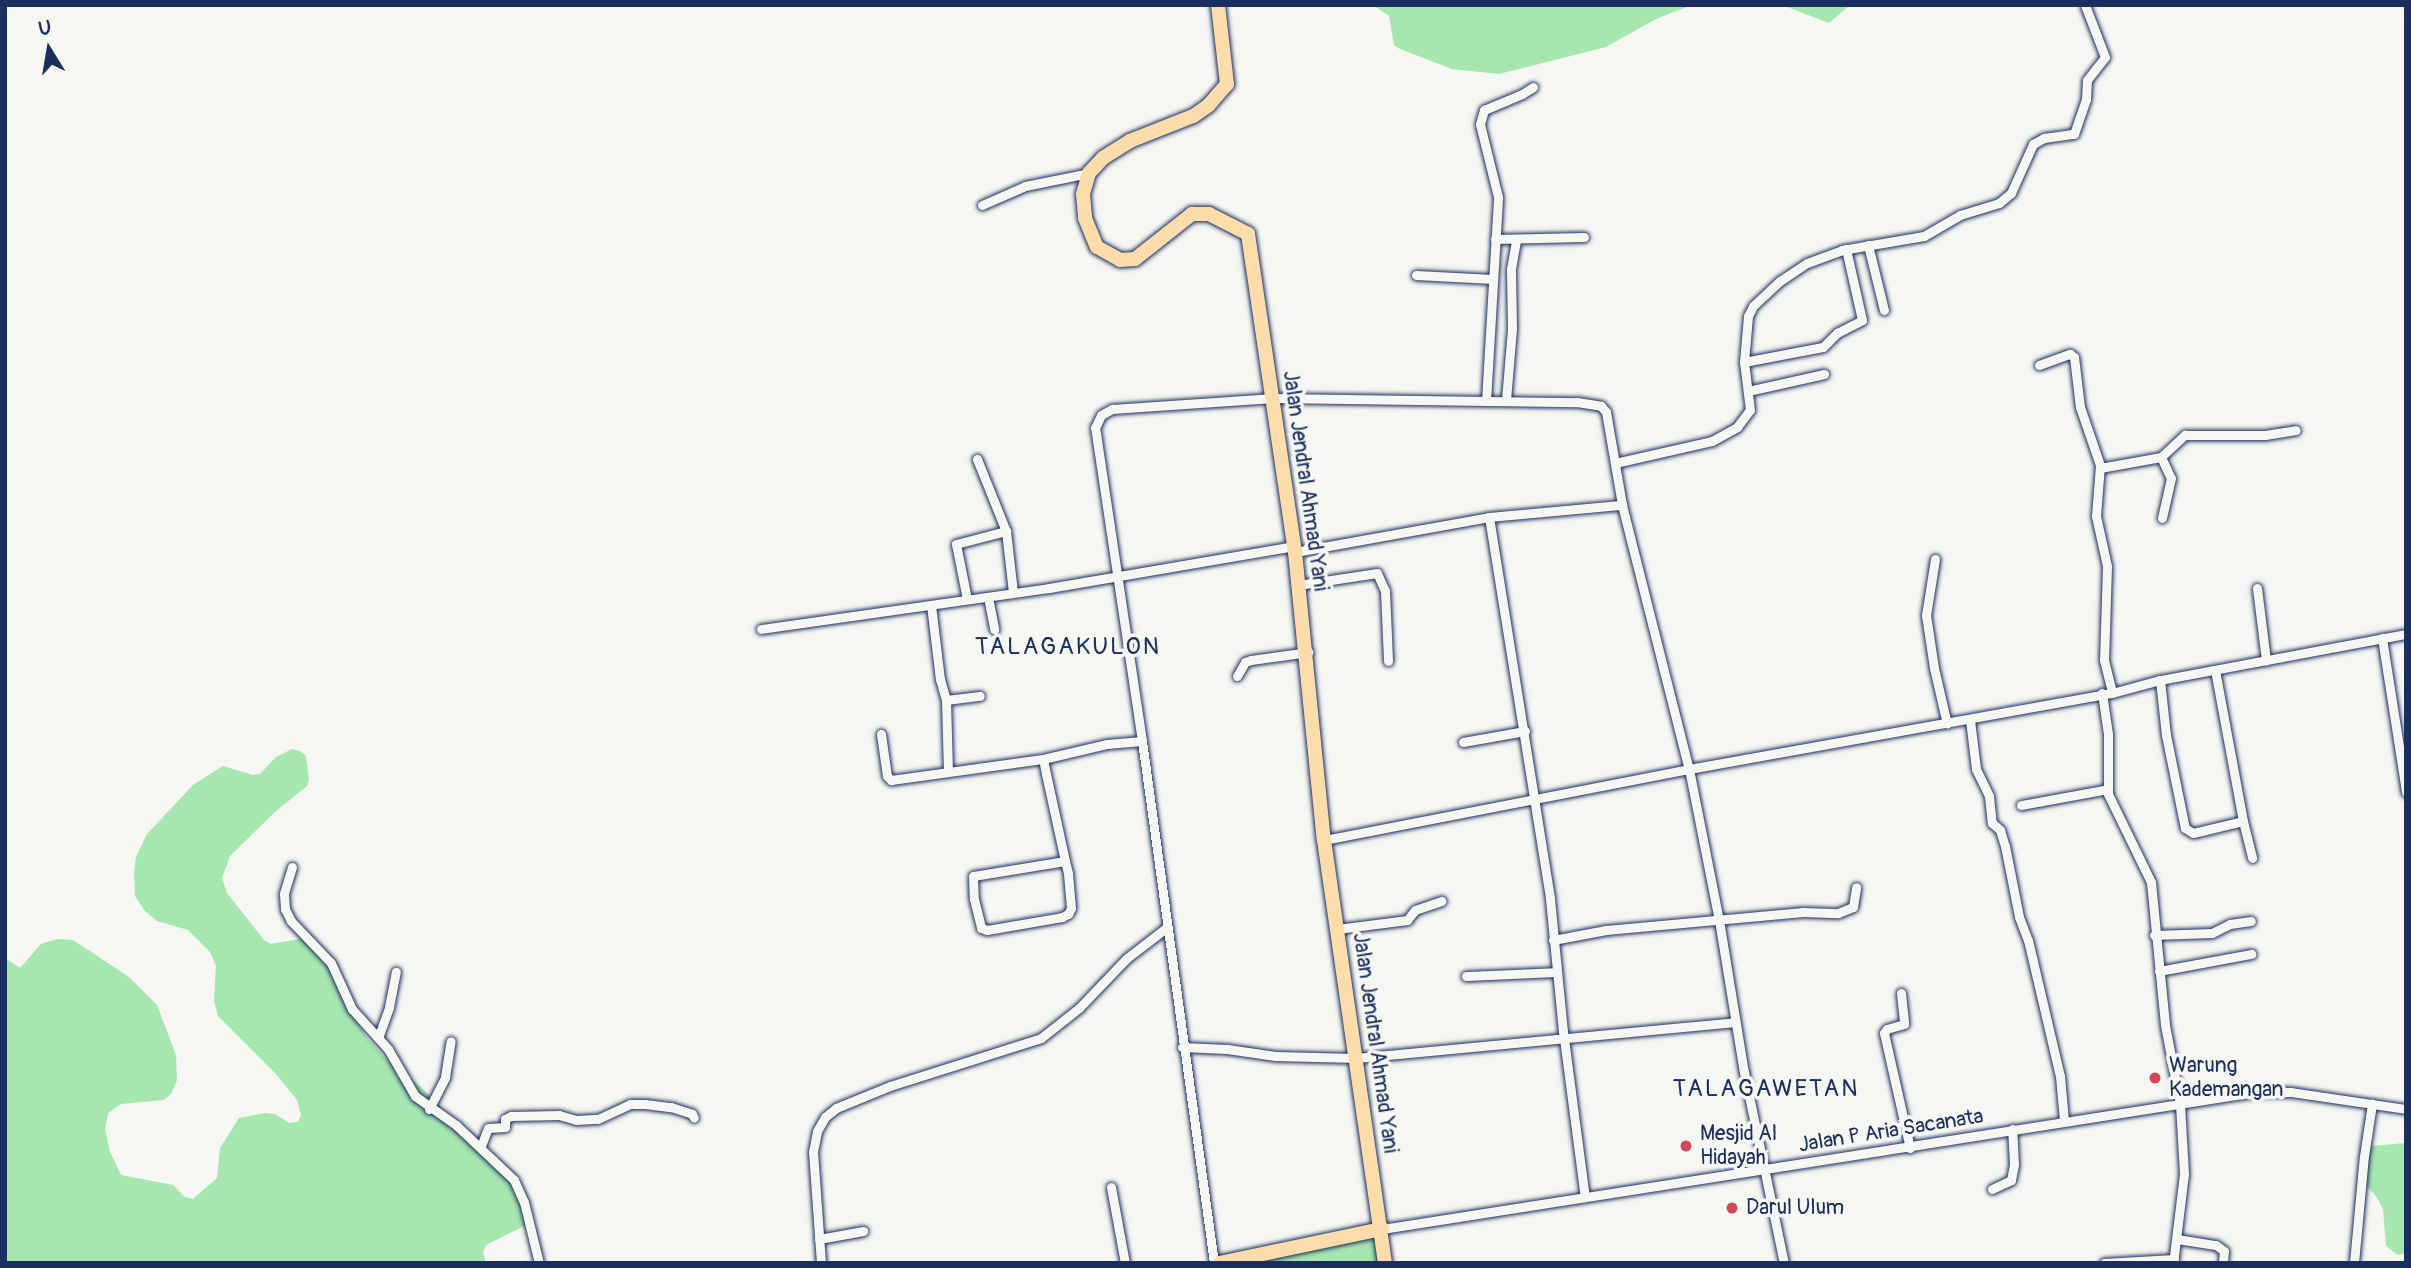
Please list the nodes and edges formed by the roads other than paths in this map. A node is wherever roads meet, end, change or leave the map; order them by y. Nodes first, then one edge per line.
1 (1218, 5) edge
2 (2085, 5) edge
3 (1533, 87) dead end
4 (1089, 173) junction
5 (982, 205) dead end
6 (1584, 237) dead end
7 (1495, 239) junction
8 (1516, 241) junction
9 (1868, 245) junction
10 (1846, 249) junction
11 (1416, 275) dead end
12 (1493, 279) junction
13 (1884, 310) dead end
14 (1744, 362) junction
15 (2039, 365) dead end
16 (1824, 374) dead end
17 (1748, 391) junction
18 (1274, 398) junction
19 (1506, 400) junction
20 (1486, 401) junction
21 (2296, 430) dead end
22 (2161, 457) junction
23 (977, 459) dead end
24 (1615, 463) junction
25 (2099, 468) junction
26 (1622, 505) junction
27 (1489, 517) junction
28 (2162, 518) dead end
29 (1006, 531) junction
30 (1295, 549) junction
31 (1935, 559) dead end
32 (1116, 576) junction
33 (1297, 584) junction
34 (2257, 588) dead end
35 (1013, 592) junction
36 (988, 597) junction
37 (967, 599) junction
38 (931, 605) junction
39 (761, 629) dead end
40 (993, 629) dead end
41 (2406, 634) edge
42 (2382, 638) junction
43 (1308, 652) junction
44 (2266, 660) junction
45 (1388, 661) dead end
46 (2215, 670) junction
47 (1237, 676) dead end
48 (2160, 680) junction
49 (2107, 693) junction
50 (980, 696) dead end
51 (946, 700) junction
52 (1970, 720) junction
53 (1947, 724) junction
54 (1525, 731) junction
55 (881, 734) dead end
56 (1142, 741) junction
57 (1463, 742) dead end
58 (1043, 759) junction
59 (1689, 769) junction
60 (948, 771) junction
61 (2108, 789) junction
62 (2406, 792) edge
63 (1534, 799) junction
64 (2021, 805) dead end
65 (2244, 821) junction
66 (1324, 840) junction
67 (2252, 858) dead end
68 (1065, 861) junction
69 (292, 867) dead end
70 (1856, 887) dead end
71 (1441, 901) dead end
72 (1720, 920) junction
73 (2251, 920) dead end
74 (1166, 928) junction
75 (1337, 929) junction
76 (2154, 935) junction
77 (1553, 940) junction
78 (2251, 954) dead end
79 (2159, 971) junction
80 (396, 972) dead end
81 (1556, 972) junction
82 (1466, 976) dead end
83 (1901, 993) dead end
84 (1735, 1022) junction
85 (1564, 1036) junction
86 (378, 1038) junction
87 (451, 1041) dead end
88 (1182, 1047) junction
89 (1356, 1058) junction
90 (2180, 1104) junction
91 (2372, 1104) junction
92 (429, 1109) junction
93 (2406, 1109) edge
94 (694, 1118) dead end
95 (2064, 1121) junction
96 (2012, 1129) junction
97 (481, 1146) junction
98 (1910, 1147) junction
99 (1766, 1169) junction
100 (1111, 1186) dead end
101 (1992, 1189) dead end
102 (1585, 1197) junction
103 (1382, 1229) junction
104 (863, 1231) dead end
105 (2177, 1238) junction
106 (818, 1240) junction
107 (2174, 1261) edge
108 (539, 1263) edge
109 (821, 1263) edge
110 (1125, 1263) edge
111 (1214, 1263) edge
112 (1220, 1263) edge
113 (1385, 1263) edge
114 (1784, 1263) edge
115 (2104, 1263) edge
116 (2223, 1263) edge
117 (2354, 1263) edge

1 - 4 main road
2 - 9 street
3 - 7 street
4 - 5 street
4 - 18 main road, Jalan Jendral Ahmad Yani
6 - 8 street
7 - 8 street
7 - 12 street
8 - 19 street
9 - 10 street
9 - 13 street
10 - 14 street
10 - 14 street
11 - 12 street
12 - 20 street
14 - 17 street
15 - 25 street
16 - 17 street
17 - 24 street
18 - 20 street
18 - 30 main road, Jalan Jendral Ahmad Yani
18 - 32 street
19 - 20 street
19 - 24 street
21 - 22 street
22 - 25 street
22 - 28 street
23 - 29 street
24 - 26 street
25 - 49 street
26 - 27 street
26 - 59 street
27 - 30 street
27 - 54 street
29 - 35 street
29 - 37 street
30 - 32 street
30 - 33 main road, Jalan Jendral Ahmad Yani
31 - 53 street
32 - 35 street
32 - 56 street
33 - 43 main road, Jalan Jendral Ahmad Yani
33 - 45 street
34 - 44 street
35 - 36 street
36 - 37 street
36 - 40 street
37 - 38 street
38 - 39 street
38 - 51 street
41 - 42 street
42 - 44 street
42 - 62 street
43 - 47 street
43 - 66 main road, Jalan Jendral Ahmad Yani
44 - 46 street
46 - 48 street
46 - 65 street
48 - 49 street
48 - 65 street
49 - 52 street
49 - 61 street
50 - 51 street
51 - 60 street
52 - 53 street
52 - 95 street
53 - 59 street
54 - 57 street
54 - 63 street
55 - 60 street
56 - 58 street
56 - 74 street
58 - 60 street
58 - 68 street
59 - 63 street
59 - 72 street
61 - 64 street
61 - 76 street
63 - 66 street
63 - 77 street
65 - 67 street
66 - 75 main road, Jalan Jendral Ahmad Yani
68 - 68 street
69 - 86 street
70 - 72 street
71 - 75 street
72 - 77 street
72 - 84 street
73 - 76 street
74 - 88 street
74 - 106 street
75 - 89 main road, Jalan Jendral Ahmad Yani
76 - 79 street
77 - 81 street
78 - 79 street
79 - 90 street
80 - 86 street
81 - 82 street
81 - 85 street
83 - 98 street
84 - 85 street
84 - 99 street
85 - 89 street
85 - 102 street
86 - 92 street
87 - 92 street
88 - 89 street
88 - 111 street
89 - 103 main road, Jalan Jendral Ahmad Yani
90 - 91 street, Jalan P Aria Sacanata
90 - 95 street, Jalan P Aria Sacanata
90 - 105 street
91 - 93 street, Jalan P Aria Sacanata
91 - 117 street
92 - 97 street
94 - 97 street
95 - 96 street, Jalan P Aria Sacanata
96 - 98 street, Jalan P Aria Sacanata
96 - 101 street
97 - 108 street
98 - 99 street, Jalan P Aria Sacanata
99 - 102 street, Jalan P Aria Sacanata
99 - 114 street
100 - 110 street
102 - 103 street, Jalan P Aria Sacanata
103 - 112 main road
103 - 113 main road, Jalan Jendral Ahmad Yani
104 - 106 street
105 - 107 street
105 - 116 street
106 - 109 street
107 - 115 street

